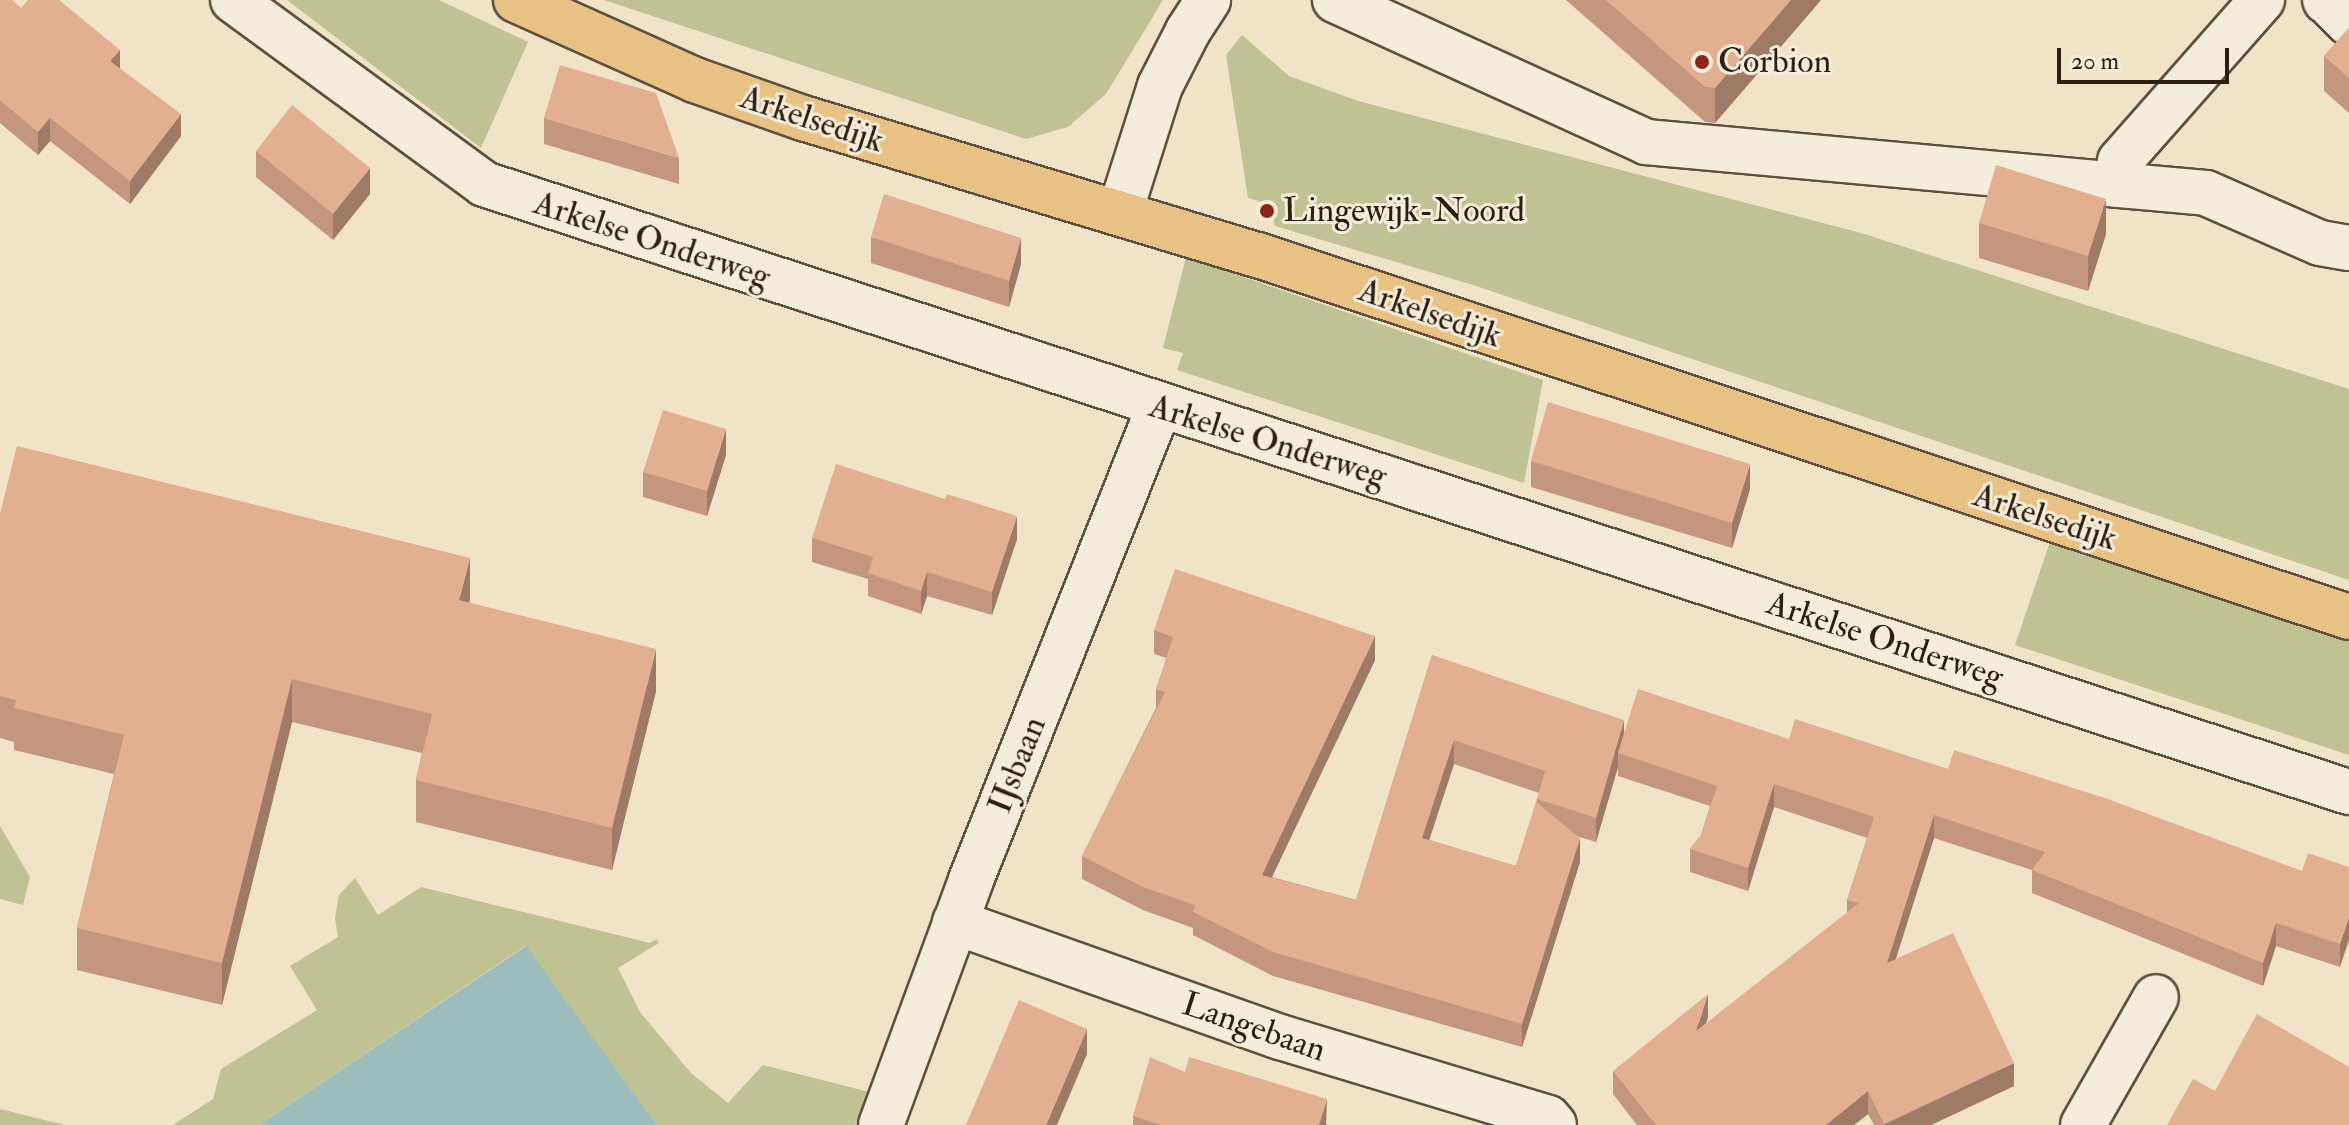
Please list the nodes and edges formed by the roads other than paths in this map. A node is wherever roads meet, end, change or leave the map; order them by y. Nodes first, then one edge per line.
1 (233, 0) edge
2 (516, 0) edge
3 (1208, 0) edge
4 (1335, 0) edge
5 (2262, 0) edge
6 (2325, 0) edge
7 (2349, 23) edge
8 (2118, 185) junction
9 (1120, 212) junction
10 (2349, 248) edge
11 (1159, 407) junction
12 (2349, 617) edge
13 (2349, 792) edge
14 (955, 922) junction
15 (2156, 997) dead end
16 (881, 1125) edge
17 (1554, 1125) edge
18 (2083, 1125) edge

1 - 11 street, Arkelse Onderweg
2 - 9 main road, Arkelsedijk
3 - 9 street
4 - 8 street
5 - 8 street
6 - 7 street
8 - 10 street
9 - 12 main road, Arkelsedijk
11 - 13 street, Arkelse Onderweg
11 - 14 street, IJsbaan
14 - 16 street, IJsbaan
14 - 17 street, Langebaan
15 - 18 street

